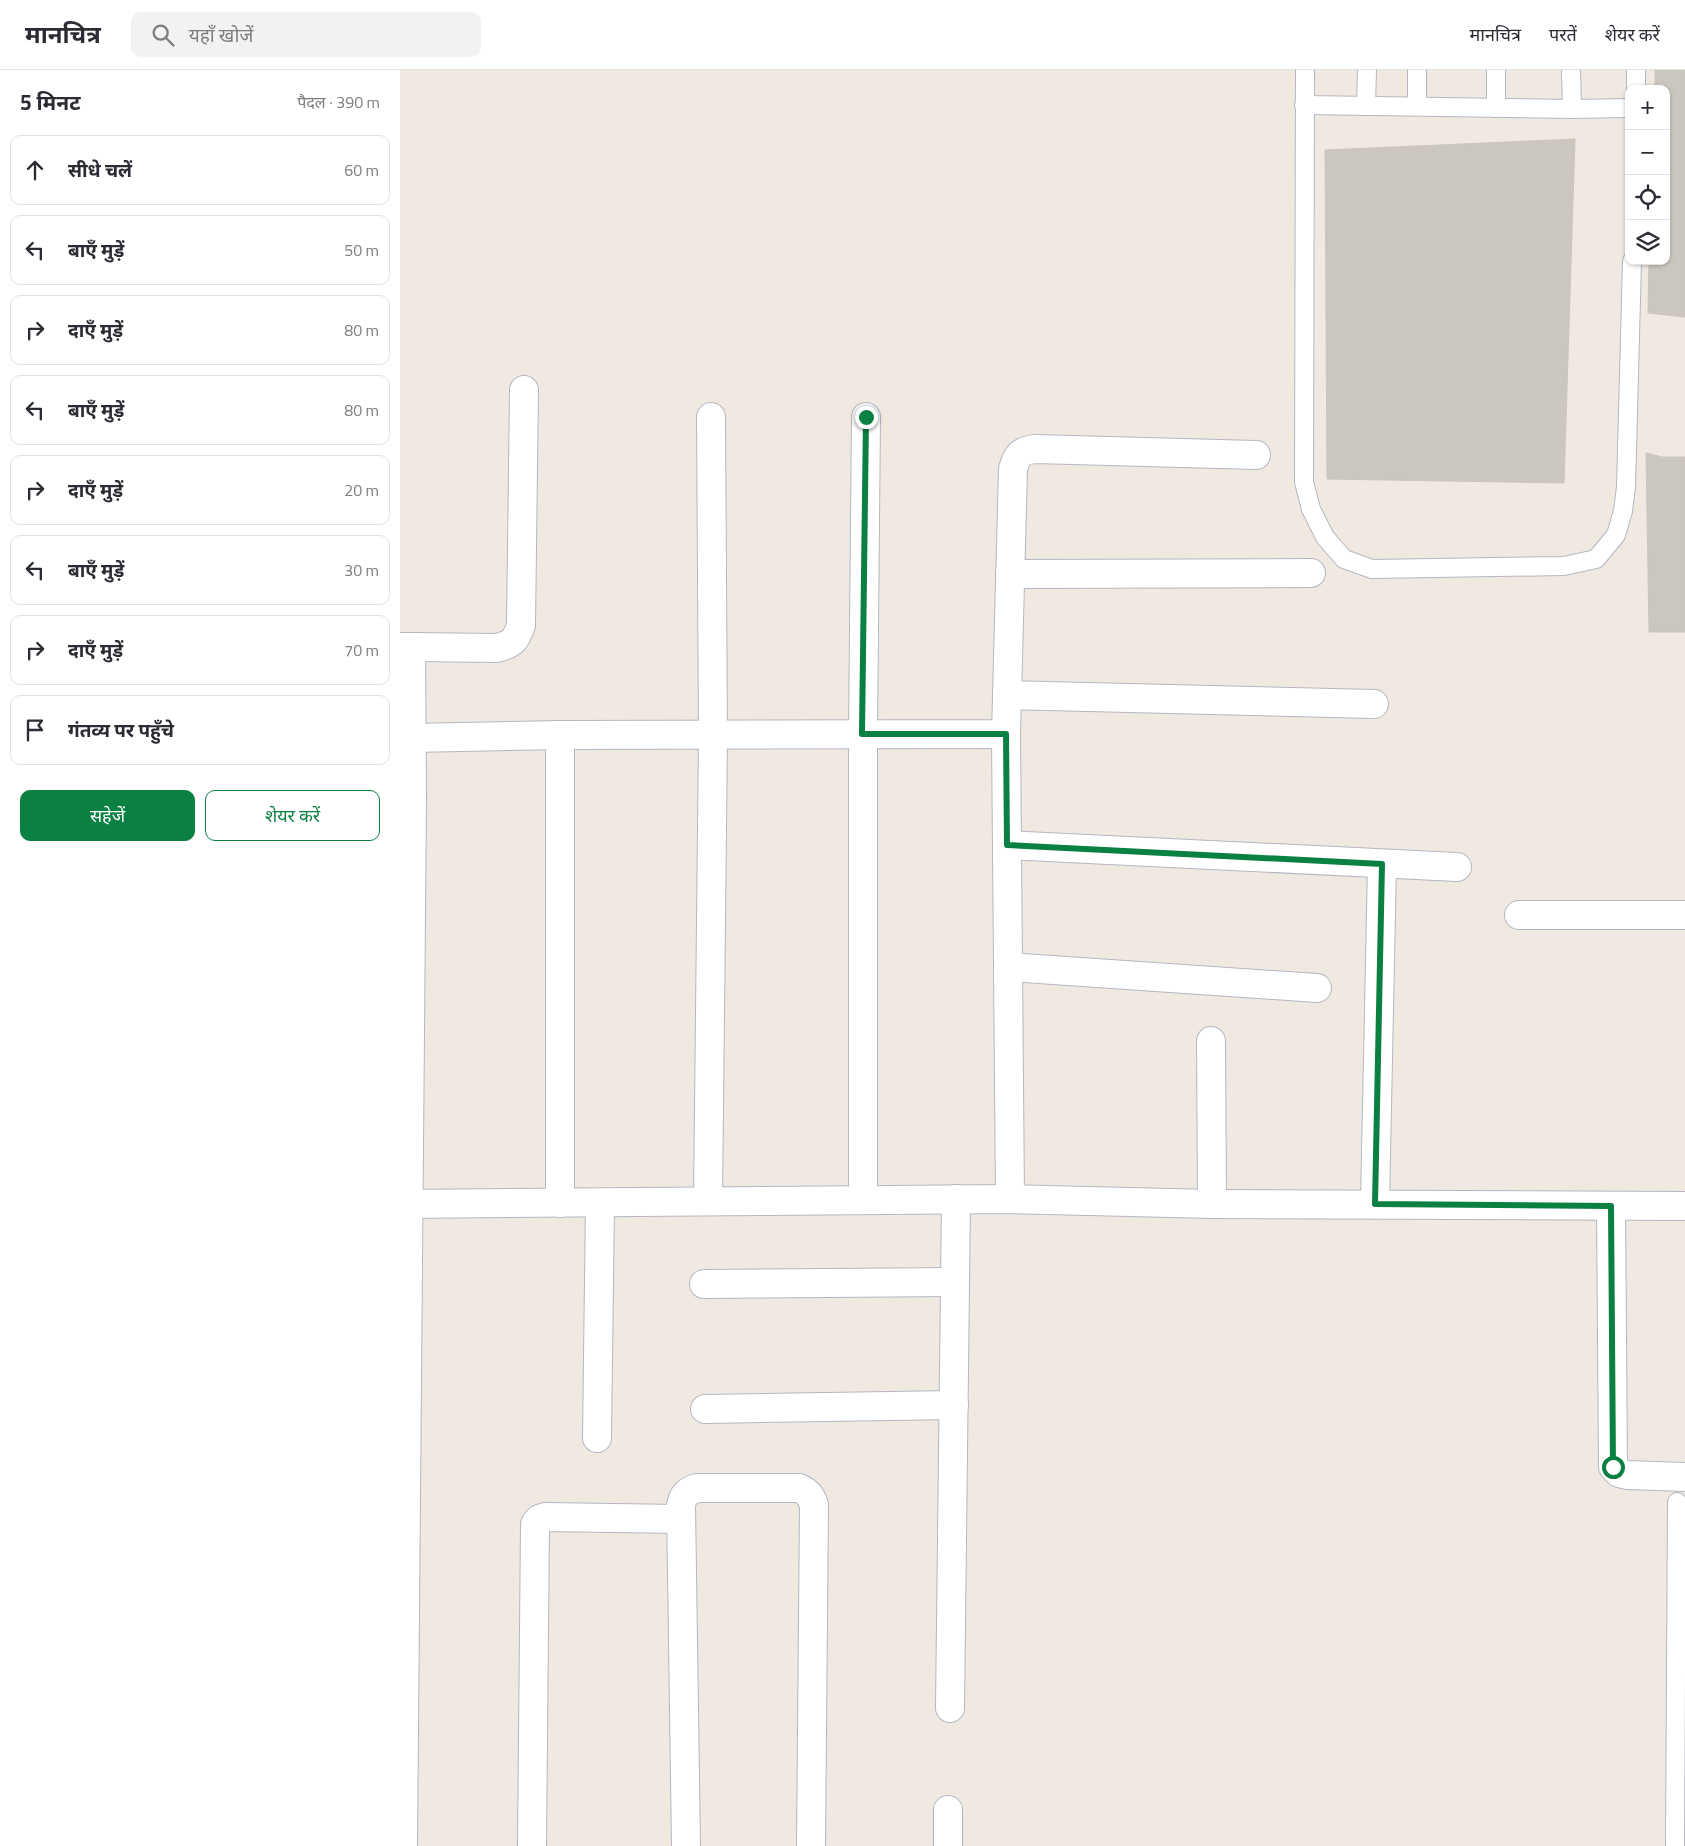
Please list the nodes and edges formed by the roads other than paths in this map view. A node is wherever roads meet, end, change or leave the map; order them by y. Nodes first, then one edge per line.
1 (1304, 70) edge
2 (1367, 70) edge
3 (1417, 70) edge
4 (1496, 70) edge
5 (1571, 70) edge
6 (1636, 70) edge
7 (1636, 85) edge
8 (1304, 105) junction
9 (1366, 106) junction
10 (1417, 106) junction
11 (1496, 108) junction
12 (1625, 108) edge
13 (1572, 109) junction
14 (1632, 265) edge
15 (524, 390) dead end
16 (711, 417) dead end
17 (866, 417) dead end
18 (1256, 455) dead end
19 (1311, 573) dead end
20 (1010, 574) junction
21 (406, 647) edge
22 (1007, 694) junction
23 (1374, 704) dead end
24 (862, 734) junction
25 (1006, 734) junction
26 (560, 735) junction
27 (713, 735) junction
28 (412, 738) junction
29 (406, 798) edge
30 (1007, 845) junction
31 (1382, 864) junction
32 (1457, 867) dead end
33 (1519, 915) dead end
34 (1685, 915) edge
35 (1008, 967) junction
36 (1317, 988) dead end
37 (405, 1009) edge
38 (1210, 1041) dead end
39 (956, 1199) junction
40 (1010, 1199) junction
41 (862, 1200) junction
42 (708, 1201) junction
43 (560, 1203) junction
44 (600, 1203) junction
45 (404, 1204) edge
46 (1212, 1204) junction
47 (1375, 1204) junction
48 (1611, 1206) junction
49 (1685, 1206) edge
50 (955, 1282) junction
51 (704, 1284) dead end
52 (403, 1387) edge
53 (954, 1405) junction
54 (705, 1409) dead end
55 (597, 1438) dead end
56 (1681, 1489) edge
57 (681, 1519) junction
58 (402, 1570) edge
59 (950, 1708) dead end
60 (1680, 1731) edge
61 (402, 1733) edge
62 (948, 1810) dead end
63 (403, 1846) edge
64 (532, 1846) edge
65 (686, 1846) edge
66 (811, 1846) edge
67 (948, 1846) edge
68 (1674, 1846) edge

1 - 8 lane
2 - 9 lane
3 - 10 lane
4 - 11 lane
5 - 13 lane
6 - 7 lane
8 - 9 lane
8 - 14 lane
9 - 10 lane
10 - 11 lane
11 - 13 lane
12 - 13 lane
15 - 21 street
16 - 27 street
17 - 24 street
18 - 20 street
19 - 20 street
20 - 22 street
21 - 28 street
22 - 23 street
22 - 25 street
24 - 25 street
24 - 27 street
24 - 41 street
25 - 30 street
26 - 27 street
26 - 28 street
26 - 43 street
27 - 42 street
28 - 29 street
29 - 37 street
30 - 31 street
30 - 35 street
31 - 32 street
31 - 47 street
33 - 34 street
35 - 36 street
35 - 40 street
37 - 45 street
38 - 46 street
39 - 40 street
39 - 41 street
39 - 50 street
40 - 46 street
41 - 42 street
42 - 44 street
43 - 44 street
43 - 45 street
44 - 55 street
45 - 52 street
46 - 47 street
47 - 48 street
48 - 49 street
48 - 56 street
50 - 51 street
50 - 53 street
52 - 58 street
53 - 54 street
53 - 59 street
56 - 60 lane
57 - 64 street
57 - 65 street
57 - 66 street
58 - 61 street
60 - 68 lane
61 - 63 street
62 - 67 street

